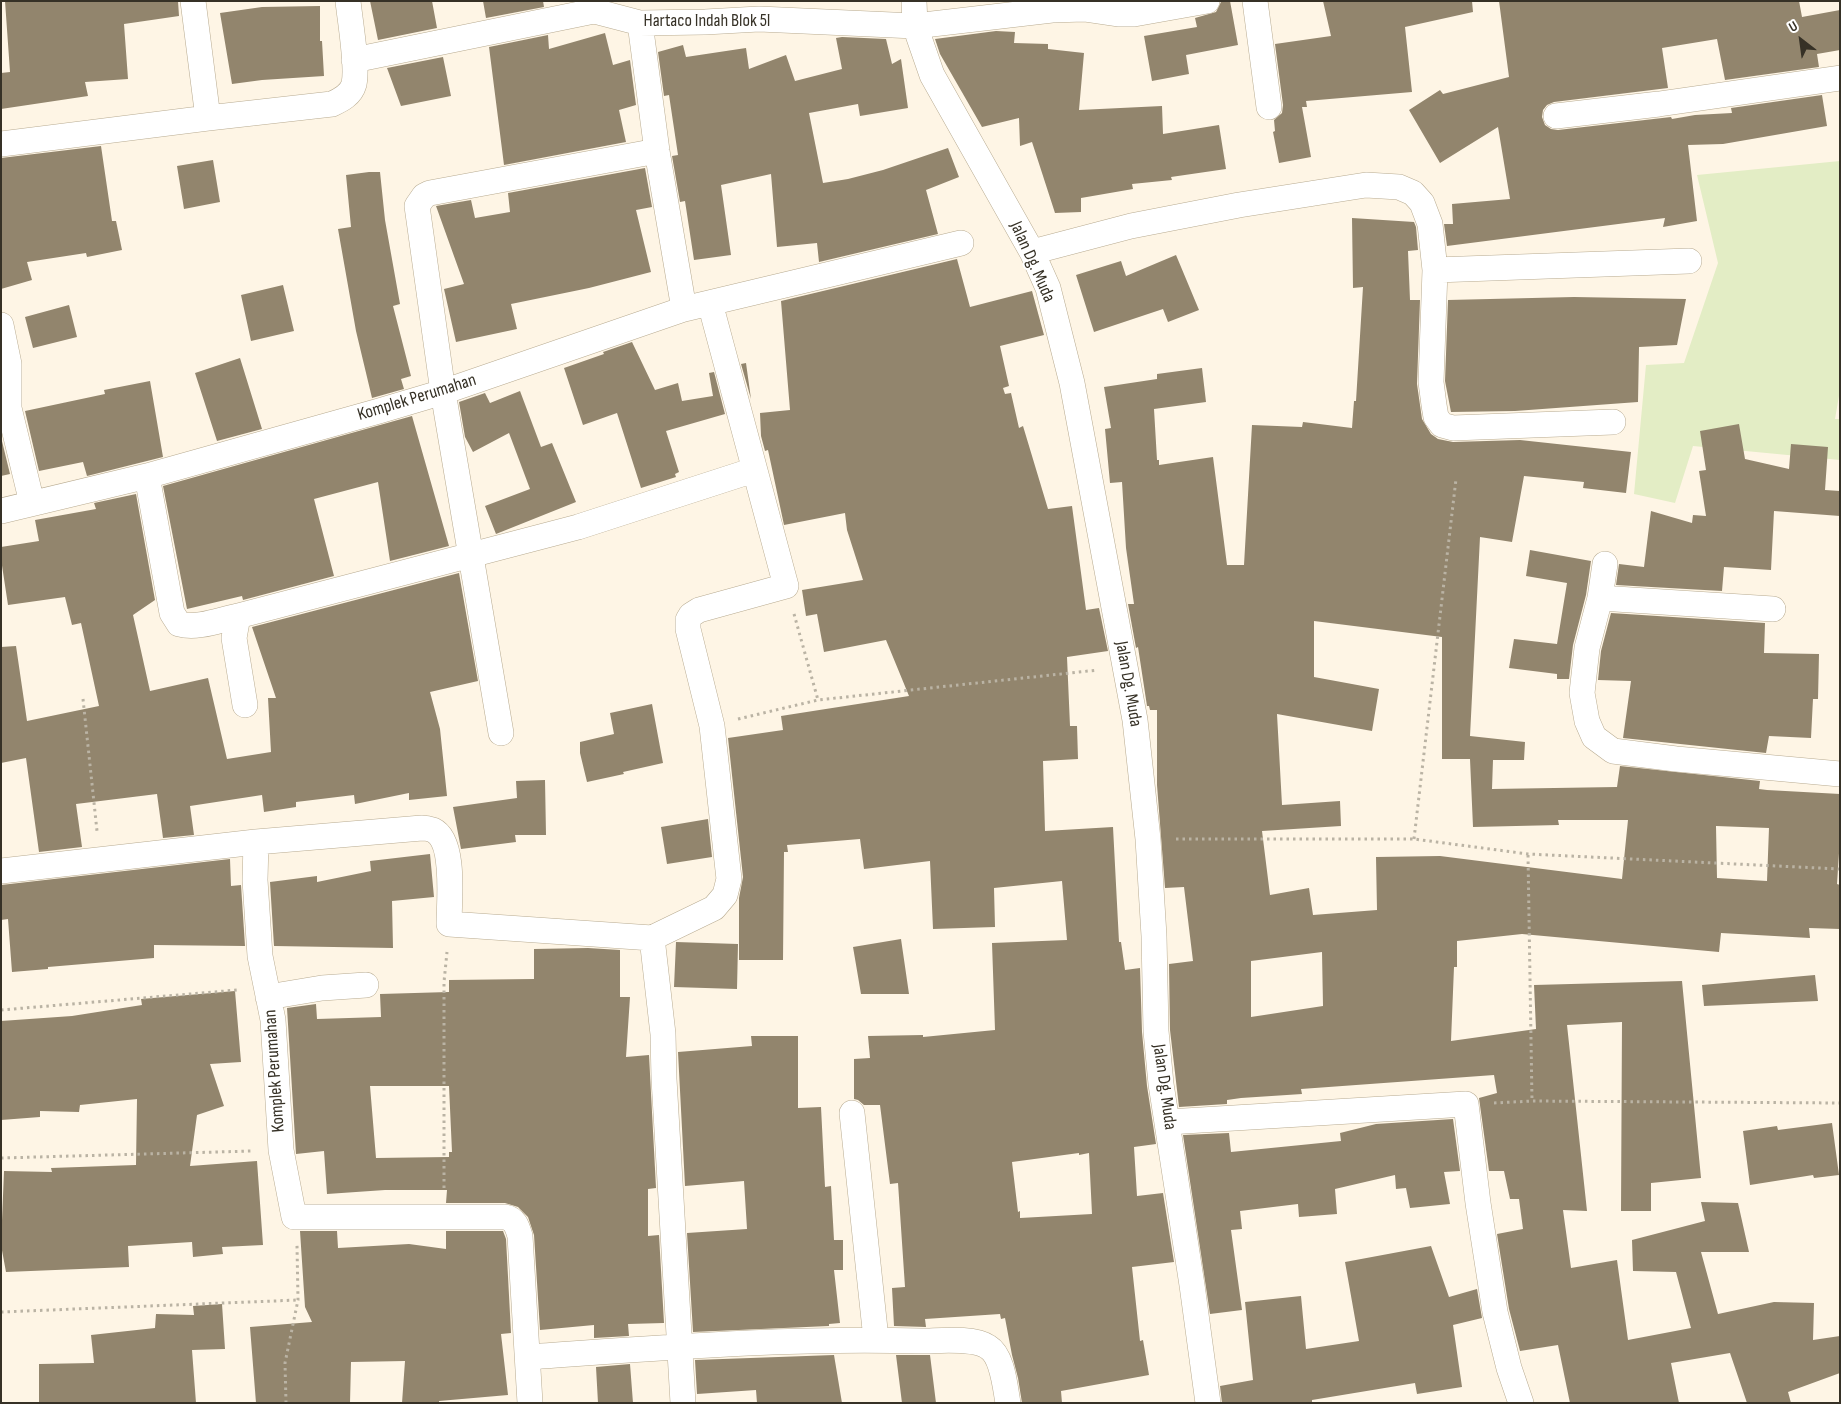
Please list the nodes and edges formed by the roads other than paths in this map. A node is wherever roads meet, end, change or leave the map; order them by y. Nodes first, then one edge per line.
1 (193, 1) edge
2 (348, 1) edge
3 (914, 1) edge
4 (1207, 1) edge
5 (1255, 1) edge
6 (594, 6) edge
7 (758, 10) edge
8 (640, 23) junction
9 (915, 26) junction
10 (354, 60) junction
11 (1840, 78) edge
12 (1269, 107) dead end
13 (1556, 116) dead end
14 (208, 118) junction
15 (1, 144) edge
16 (657, 151) junction
17 (961, 242) dead end
18 (1032, 252) junction
19 (1689, 261) dead end
20 (1435, 270) junction
21 (710, 303) junction
22 (684, 309) junction
23 (1, 325) edge
24 (443, 392) junction
25 (1613, 422) dead end
26 (754, 470) junction
27 (147, 476) junction
28 (32, 503) junction
29 (1, 511) edge
30 (470, 556) junction
31 (1606, 564) dead end
32 (1600, 598) junction
33 (1773, 609) dead end
34 (238, 616) junction
35 (245, 705) dead end
36 (501, 733) dead end
37 (1840, 774) edge
38 (256, 842) junction
39 (1, 871) edge
40 (652, 938) junction
41 (366, 985) dead end
42 (267, 992) junction
43 (852, 1113) dead end
44 (1168, 1122) junction
45 (876, 1340) junction
46 (679, 1347) junction
47 (528, 1357) junction
48 (530, 1403) edge
49 (683, 1403) edge
50 (1008, 1403) edge
51 (1208, 1403) edge
52 (1521, 1403) edge

1 - 14 street
2 - 10 street
3 - 9 street, Jalan Dg. Muda
4 - 9 street, Hartaco Indah Blok 5I
5 - 12 street
6 - 8 street, Hartaco Indah Blok 5I
6 - 10 street, Hartaco Indah Blok 5I
7 - 8 street, Hartaco Indah Blok 5I
7 - 9 street, Hartaco Indah Blok 5I
8 - 16 street
9 - 18 street, Jalan Dg. Muda
10 - 14 street
11 - 13 street
14 - 15 street
16 - 22 street
16 - 24 street
17 - 21 street, Komplek Perumahan
18 - 20 street
18 - 44 street, Jalan Dg. Muda
19 - 20 street
20 - 25 street
21 - 22 street, Komplek Perumahan
21 - 26 street
22 - 24 street, Komplek Perumahan
23 - 28 street
24 - 27 street, Komplek Perumahan
24 - 30 street
26 - 30 street
26 - 40 street
27 - 28 street, Komplek Perumahan
27 - 34 street
28 - 29 street, Komplek Perumahan
30 - 34 street
30 - 36 street
31 - 32 street
32 - 33 street
32 - 37 street
34 - 35 street
38 - 39 street
38 - 40 street
38 - 42 street, Komplek Perumahan
40 - 46 street
41 - 42 street
42 - 47 street, Komplek Perumahan
43 - 45 street
44 - 51 street, Jalan Dg. Muda
44 - 52 street
45 - 46 street
45 - 50 street
46 - 47 street
46 - 49 street
47 - 48 street

